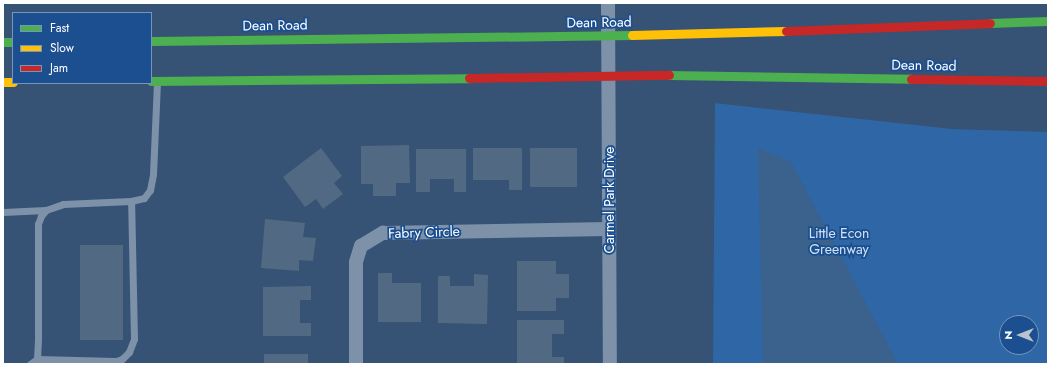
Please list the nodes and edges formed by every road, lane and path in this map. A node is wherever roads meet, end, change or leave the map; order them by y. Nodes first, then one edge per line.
1 (608, 3) edge
2 (1048, 21) edge
3 (607, 36) junction
4 (152, 41) edge
5 (607, 76) junction
6 (154, 81) edge
7 (1048, 81) edge
8 (131, 201) junction
9 (46, 210) junction
10 (3, 212) edge
11 (609, 229) junction
12 (37, 358) junction
13 (30, 364) edge
14 (356, 364) edge
15 (610, 364) edge

1 - 3 street, Carmel Park Drive
2 - 3 main road, Dean Road
3 - 4 main road, Dean Road
3 - 5 street, Carmel Park Drive
5 - 6 main road, Dean Road
5 - 7 main road, Dean Road
5 - 11 street, Carmel Park Drive
6 - 8 lane
8 - 9 lane
8 - 12 lane
9 - 10 lane
9 - 12 lane
11 - 14 street, Fabry Circle
11 - 15 street, Carmel Park Drive
12 - 13 lane

